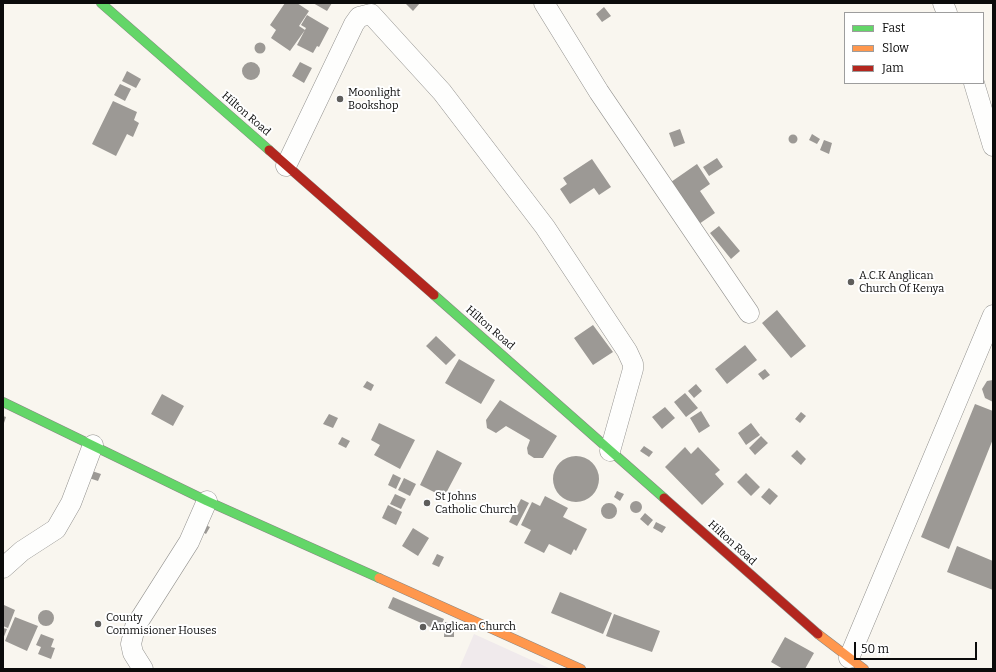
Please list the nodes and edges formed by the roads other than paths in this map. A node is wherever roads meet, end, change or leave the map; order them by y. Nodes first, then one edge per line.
1 (101, 3) edge
2 (544, 3) edge
3 (974, 84) edge
4 (993, 146) edge
5 (286, 166) junction
6 (749, 313) dead end
7 (993, 315) edge
8 (3, 402) edge
9 (93, 445) junction
10 (610, 451) junction
11 (207, 501) junction
12 (3, 568) edge
13 (856, 663) edge
14 (143, 669) edge
15 (581, 669) edge

1 - 5 street, Hilton Road
2 - 6 street
3 - 4 street
5 - 10 street, Hilton Road
5 - 10 street
7 - 13 street
8 - 9 street
9 - 11 street
9 - 12 street
10 - 13 street, Hilton Road
11 - 14 street
11 - 15 street

